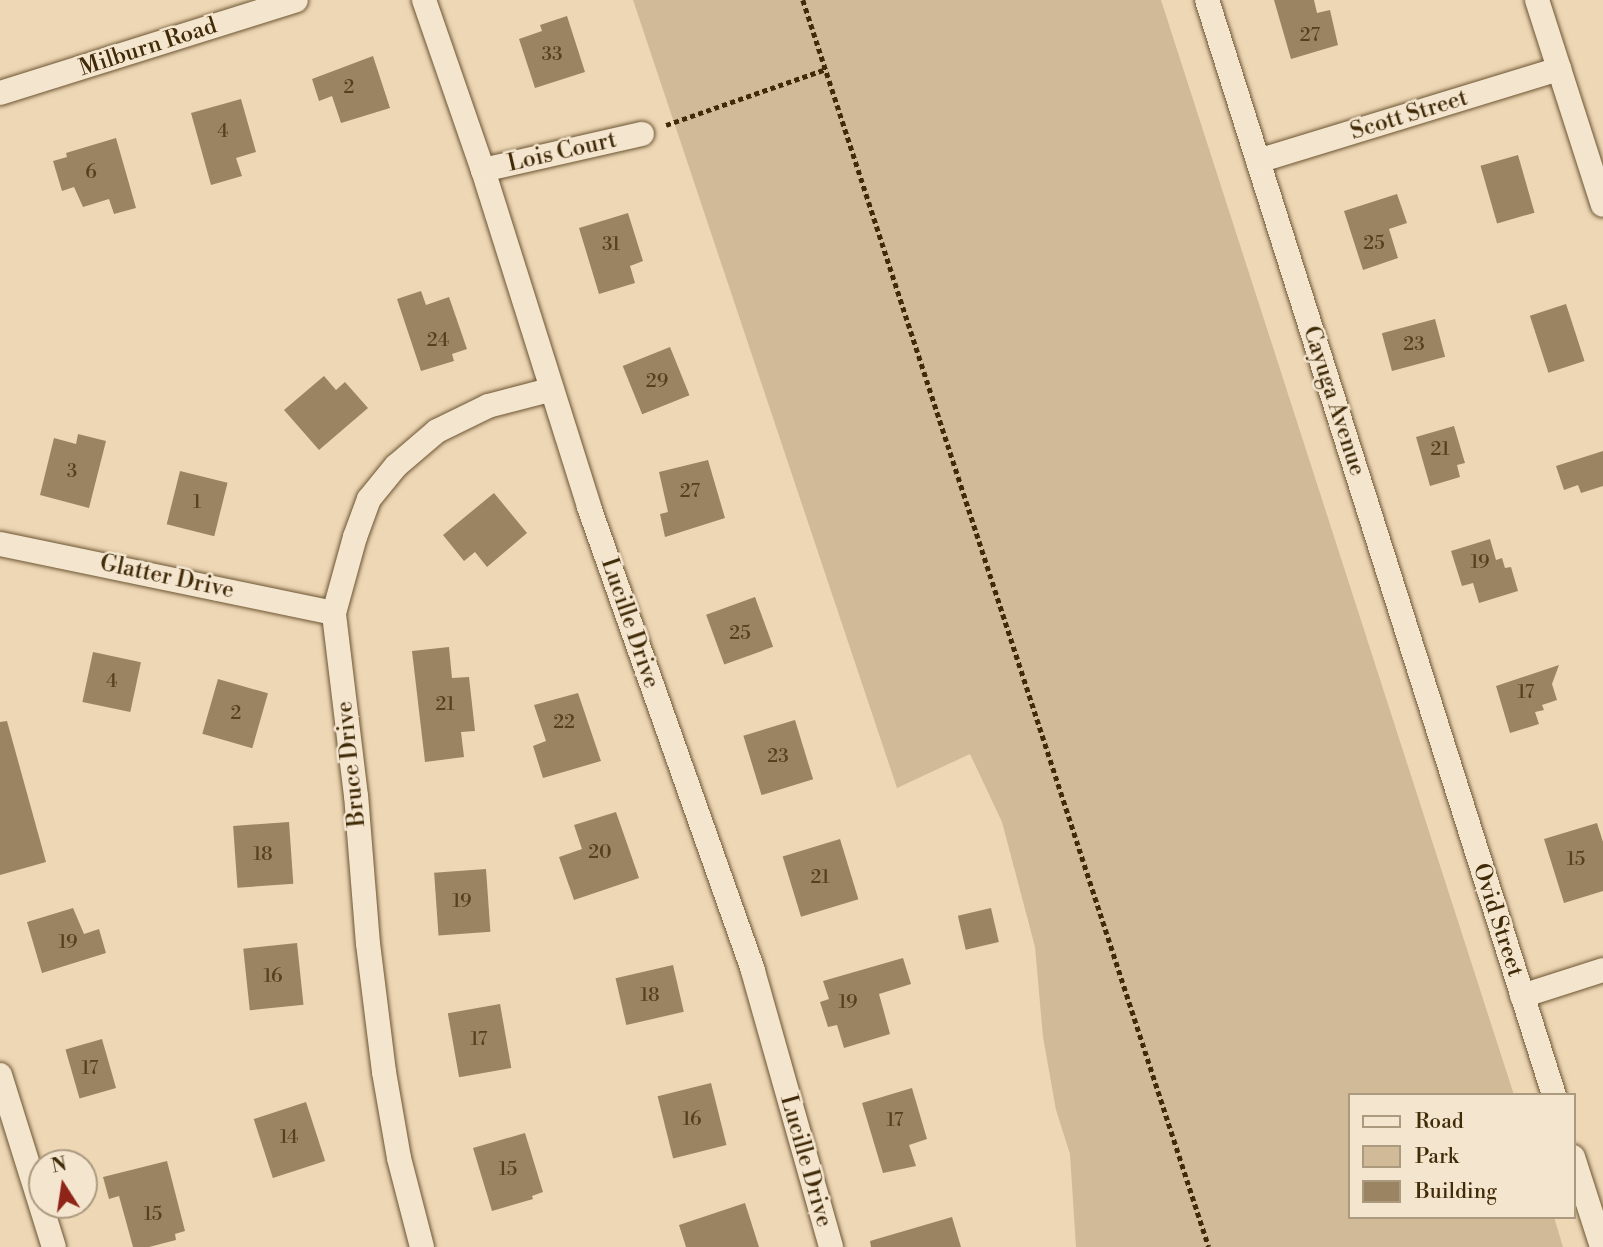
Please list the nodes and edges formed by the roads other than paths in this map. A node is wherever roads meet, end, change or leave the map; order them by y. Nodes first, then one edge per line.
1 (296, 0) edge
2 (424, 0) edge
3 (1207, 0) edge
4 (1537, 0) edge
5 (1559, 69) junction
6 (0, 93) edge
7 (642, 134) road end
8 (1258, 161) junction
9 (483, 170) junction
10 (1603, 205) edge
11 (550, 390) junction
12 (0, 544) edge
13 (334, 613) junction
14 (1461, 803) joint
15 (1603, 970) edge
16 (1522, 996) junction
17 (0, 1075) edge
18 (1552, 1093) edge
19 (1575, 1163) edge
20 (54, 1247) edge
21 (422, 1247) edge
22 (831, 1247) edge
23 (1602, 1247) edge

1 - 6 street, Milburn Road
2 - 9 street, Lucille Drive
3 - 8 street, Cayuga Avenue
4 - 5 street
5 - 8 street, Scott Street
5 - 10 street
7 - 9 street, Lois Court
8 - 14 street, Cayuga Avenue
9 - 11 street, Lucille Drive
11 - 13 street, Bruce Drive
11 - 22 street, Lucille Drive
12 - 13 street, Glatter Drive
13 - 21 street, Bruce Drive
14 - 16 street, Ovid Street
15 - 16 street, Ovid Street
16 - 18 street
17 - 20 street
19 - 23 street

